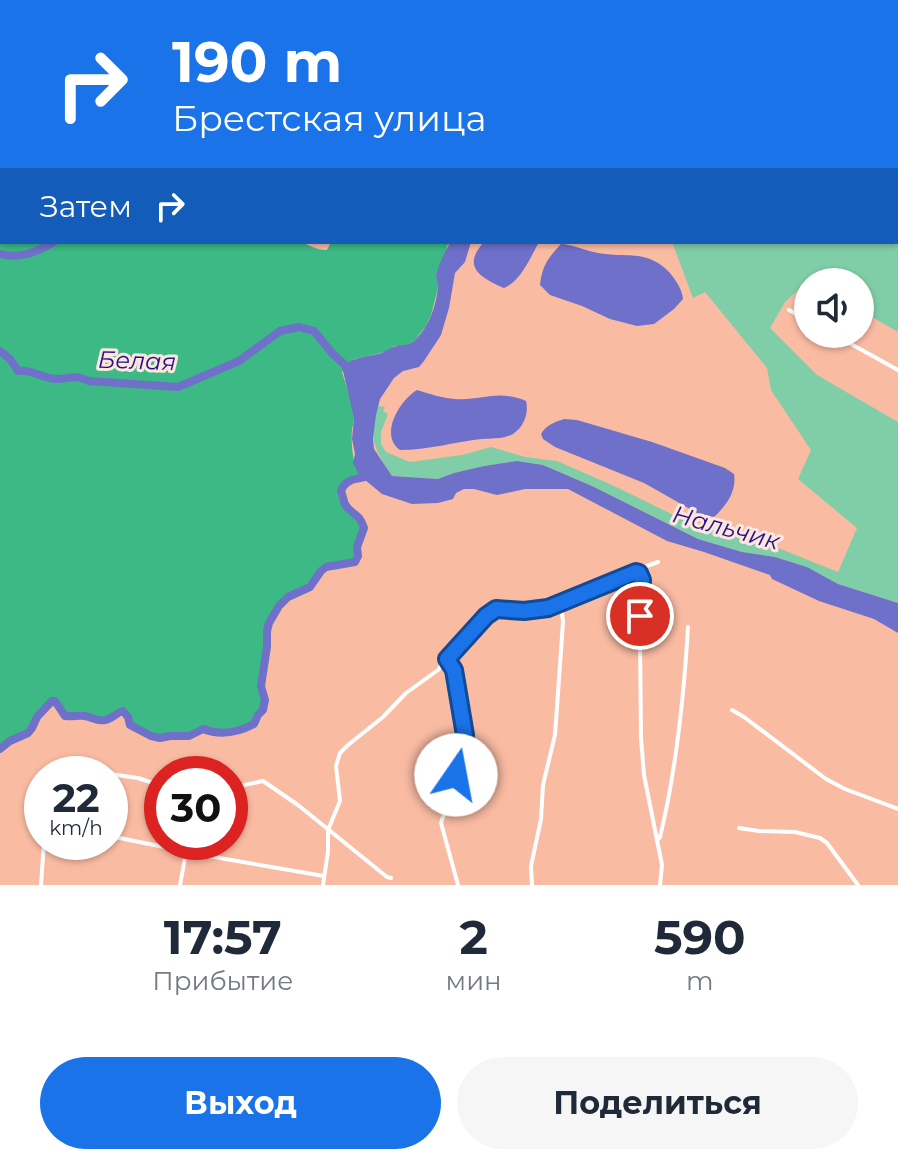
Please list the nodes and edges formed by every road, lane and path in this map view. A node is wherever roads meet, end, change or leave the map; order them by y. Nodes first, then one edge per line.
1 (789, 310) dead end
2 (794, 313) edge
3 (858, 348) edge
4 (898, 370) edge
5 (658, 562) dead end
6 (639, 573) junction
7 (561, 604) junction
8 (688, 627) dead end
9 (447, 659) junction
10 (732, 710) dead end
11 (248, 784) edge
12 (898, 809) edge
13 (739, 828) dead end
14 (328, 830) junction
15 (657, 841) junction
16 (43, 860) edge
17 (185, 860) edge
18 (232, 860) edge
19 (324, 876) junction
20 (391, 878) dead end
21 (42, 885) edge
22 (180, 885) edge
23 (323, 885) edge
24 (458, 885) edge
25 (532, 885) edge
26 (660, 885) edge
27 (858, 885) edge

1 - 2 street
3 - 4 street
5 - 6 street
6 - 7 street
6 - 15 street
7 - 9 street
7 - 25 street
8 - 15 street
9 - 14 street
9 - 24 street
10 - 12 street
11 - 14 street
13 - 27 street
14 - 19 street
14 - 20 street
15 - 26 street
16 - 21 street
17 - 22 street
18 - 19 street
19 - 23 street

